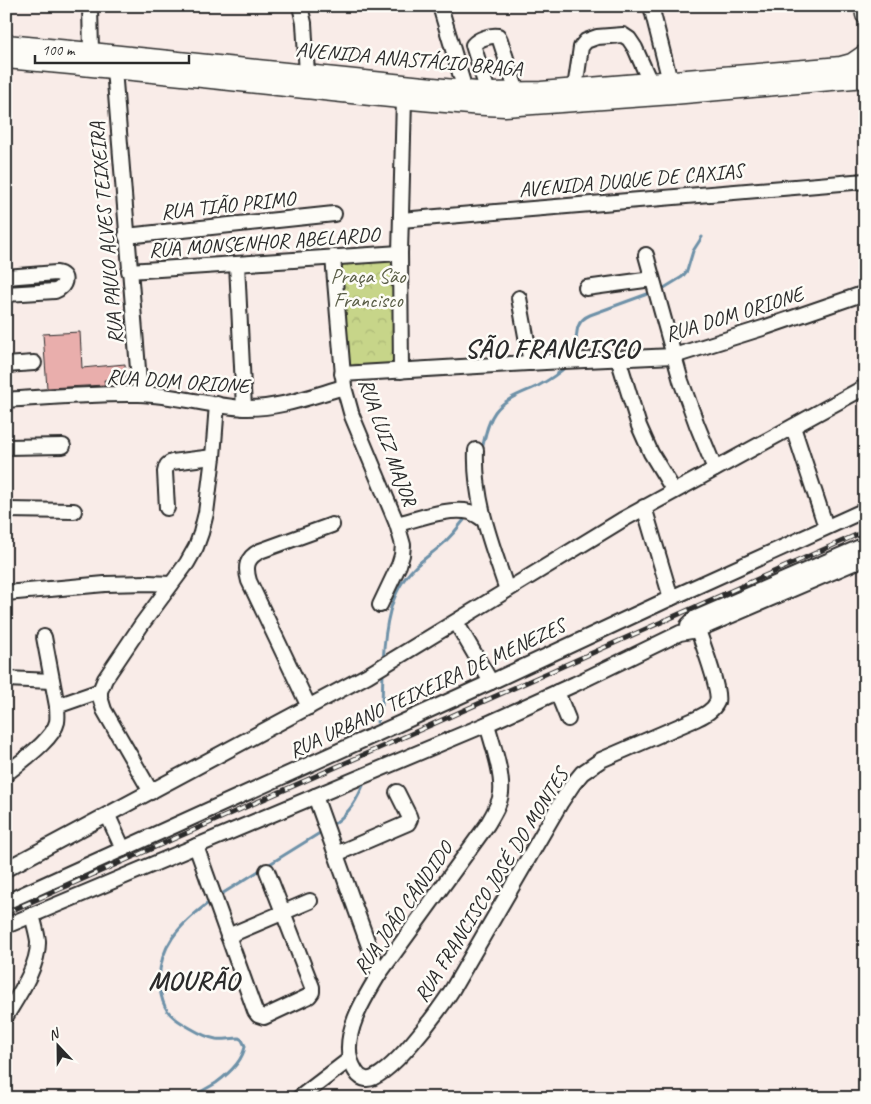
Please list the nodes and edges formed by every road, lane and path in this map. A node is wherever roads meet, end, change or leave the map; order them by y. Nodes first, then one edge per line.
1 (90, 6) edge
2 (300, 6) edge
3 (440, 6) edge
4 (651, 6) edge
5 (864, 6) edge
6 (865, 15) edge
7 (6, 44) edge
8 (90, 52) junction
9 (865, 54) edge
10 (6, 59) edge
11 (114, 69) junction
12 (307, 74) junction
13 (865, 78) edge
14 (650, 82) junction
15 (672, 88) junction
16 (466, 90) junction
17 (488, 92) junction
18 (517, 92) junction
19 (565, 94) junction
20 (404, 99) junction
21 (865, 181) edge
22 (334, 214) dead end
23 (401, 220) junction
24 (126, 236) junction
25 (400, 253) junction
26 (646, 255) dead end
27 (333, 257) junction
28 (237, 264) junction
29 (129, 271) junction
30 (6, 277) edge
31 (652, 279) junction
32 (586, 288) dead end
33 (865, 293) edge
34 (6, 294) edge
35 (519, 298) dead end
36 (674, 356) junction
37 (618, 358) junction
38 (531, 363) junction
39 (34, 364) dead end
40 (6, 365) edge
41 (401, 371) junction
42 (343, 380) junction
43 (865, 387) edge
44 (140, 394) junction
45 (6, 400) edge
46 (217, 404) junction
47 (244, 408) junction
48 (793, 427) junction
49 (62, 446) dead end
50 (6, 447) edge
51 (476, 450) dead end
52 (213, 457) junction
53 (715, 469) junction
54 (674, 491) junction
55 (644, 507) junction
56 (167, 508) dead end
57 (6, 510) edge
58 (865, 510) edge
59 (74, 511) dead end
60 (484, 520) junction
61 (397, 524) junction
62 (332, 525) dead end
63 (826, 527) junction
64 (863, 556) edge
65 (171, 584) junction
66 (507, 590) junction
67 (6, 593) edge
68 (671, 598) junction
69 (380, 605) dead end
70 (456, 622) junction
71 (696, 624) junction
72 (44, 637) dead end
73 (6, 679) edge
74 (52, 681) junction
75 (490, 682) junction
76 (100, 691) junction
77 (558, 692) junction
78 (57, 706) junction
79 (309, 707) junction
80 (568, 719) dead end
81 (487, 724) junction
82 (7, 772) edge
83 (150, 792) junction
84 (398, 792) dead end
85 (315, 796) junction
86 (108, 816) junction
87 (196, 846) junction
88 (123, 848) junction
89 (336, 854) junction
90 (6, 870) edge
91 (267, 872) dead end
92 (310, 901) dead end
93 (6, 902) edge
94 (284, 912) junction
95 (32, 915) junction
96 (6, 926) edge
97 (228, 936) junction
98 (379, 974) junction
99 (6, 1016) edge
100 (350, 1059) junction
101 (299, 1098) edge

1 - 8 street
2 - 12 street
3 - 16 street
4 - 15 street
5 - 6 main road
7 - 8 main road, AVENIDA ANASTÁCIO BRAGA
8 - 12 main road, AVENIDA ANASTÁCIO BRAGA
9 - 15 main road, AVENIDA ANASTÁCIO BRAGA
10 - 11 main road, AVENIDA ANASTÁCIO BRAGA
11 - 20 main road, AVENIDA ANASTÁCIO BRAGA
11 - 24 street, RUA PAULO ALVES TEIXEIRA
12 - 16 main road, AVENIDA ANASTÁCIO BRAGA
13 - 15 main road, AVENIDA ANASTÁCIO BRAGA
14 - 15 main road, AVENIDA ANASTÁCIO BRAGA
14 - 19 main road, AVENIDA ANASTÁCIO BRAGA
14 - 19 street
15 - 19 main road, AVENIDA ANASTÁCIO BRAGA
16 - 17 main road, AVENIDA ANASTÁCIO BRAGA
17 - 18 main road, AVENIDA ANASTÁCIO BRAGA
17 - 18 street
18 - 19 main road, AVENIDA ANASTÁCIO BRAGA
19 - 20 main road, AVENIDA ANASTÁCIO BRAGA
20 - 23 street
21 - 23 street, AVENIDA DUQUE DE CAXIAS
22 - 24 street, RUA TIÃO PRIMO
23 - 25 street
24 - 29 street, RUA PAULO ALVES TEIXEIRA
25 - 27 street, RUA MONSENHOR ABELARDO
25 - 41 street
26 - 31 street
27 - 28 street, RUA MONSENHOR ABELARDO
27 - 42 street, RUA LUIZ MAJOR
28 - 29 street, RUA MONSENHOR ABELARDO
28 - 47 street
29 - 44 street, RUA PAULO ALVES TEIXEIRA
30 - 34 street
31 - 32 street
31 - 36 street
33 - 36 street, RUA DOM ORIONE
35 - 38 street
36 - 37 street, RUA DOM ORIONE
36 - 53 street
37 - 38 street, RUA DOM ORIONE
37 - 54 street
38 - 41 street, RUA DOM ORIONE
39 - 40 street
41 - 42 street, RUA DOM ORIONE
42 - 47 street, RUA DOM ORIONE
42 - 61 street, RUA LUIZ MAJOR
43 - 48 street
44 - 45 street, RUA DOM ORIONE
44 - 46 street, RUA DOM ORIONE
46 - 47 street, RUA DOM ORIONE
46 - 52 street
48 - 53 street
48 - 63 street
49 - 50 street
51 - 60 street
52 - 56 street
52 - 65 street
53 - 54 street
54 - 55 street
55 - 66 street
55 - 68 street
57 - 59 street
58 - 63 street, RUA URBANO TEIXEIRA DE MENEZES
60 - 61 street
60 - 66 street
61 - 69 street, RUA LUIZ MAJOR
62 - 79 street
63 - 68 street, RUA URBANO TEIXEIRA DE MENEZES
64 - 71 street
65 - 67 street
65 - 76 street
66 - 70 street
68 - 75 street, RUA URBANO TEIXEIRA DE MENEZES
70 - 75 street
70 - 79 street
71 - 77 street
71 - 100 street, RUA FRANCISCO JOSÉ DO MONTES
72 - 74 street
73 - 74 street
74 - 78 street
75 - 88 street, RUA URBANO TEIXEIRA DE MENEZES
76 - 78 street
76 - 83 street
77 - 80 street
77 - 81 street
78 - 82 street
79 - 83 street
81 - 85 street
81 - 98 street, RUA JOÃO CÂNDIDO
83 - 86 street
84 - 89 street
85 - 87 street
85 - 89 street
86 - 88 street
86 - 90 street
87 - 95 street
87 - 97 street
88 - 93 street, RUA URBANO TEIXEIRA DE MENEZES
89 - 98 street
91 - 94 street
92 - 94 street
94 - 97 street
94 - 97 street
95 - 96 street
95 - 99 street
98 - 100 street, RUA JOÃO CÂNDIDO
100 - 101 street

